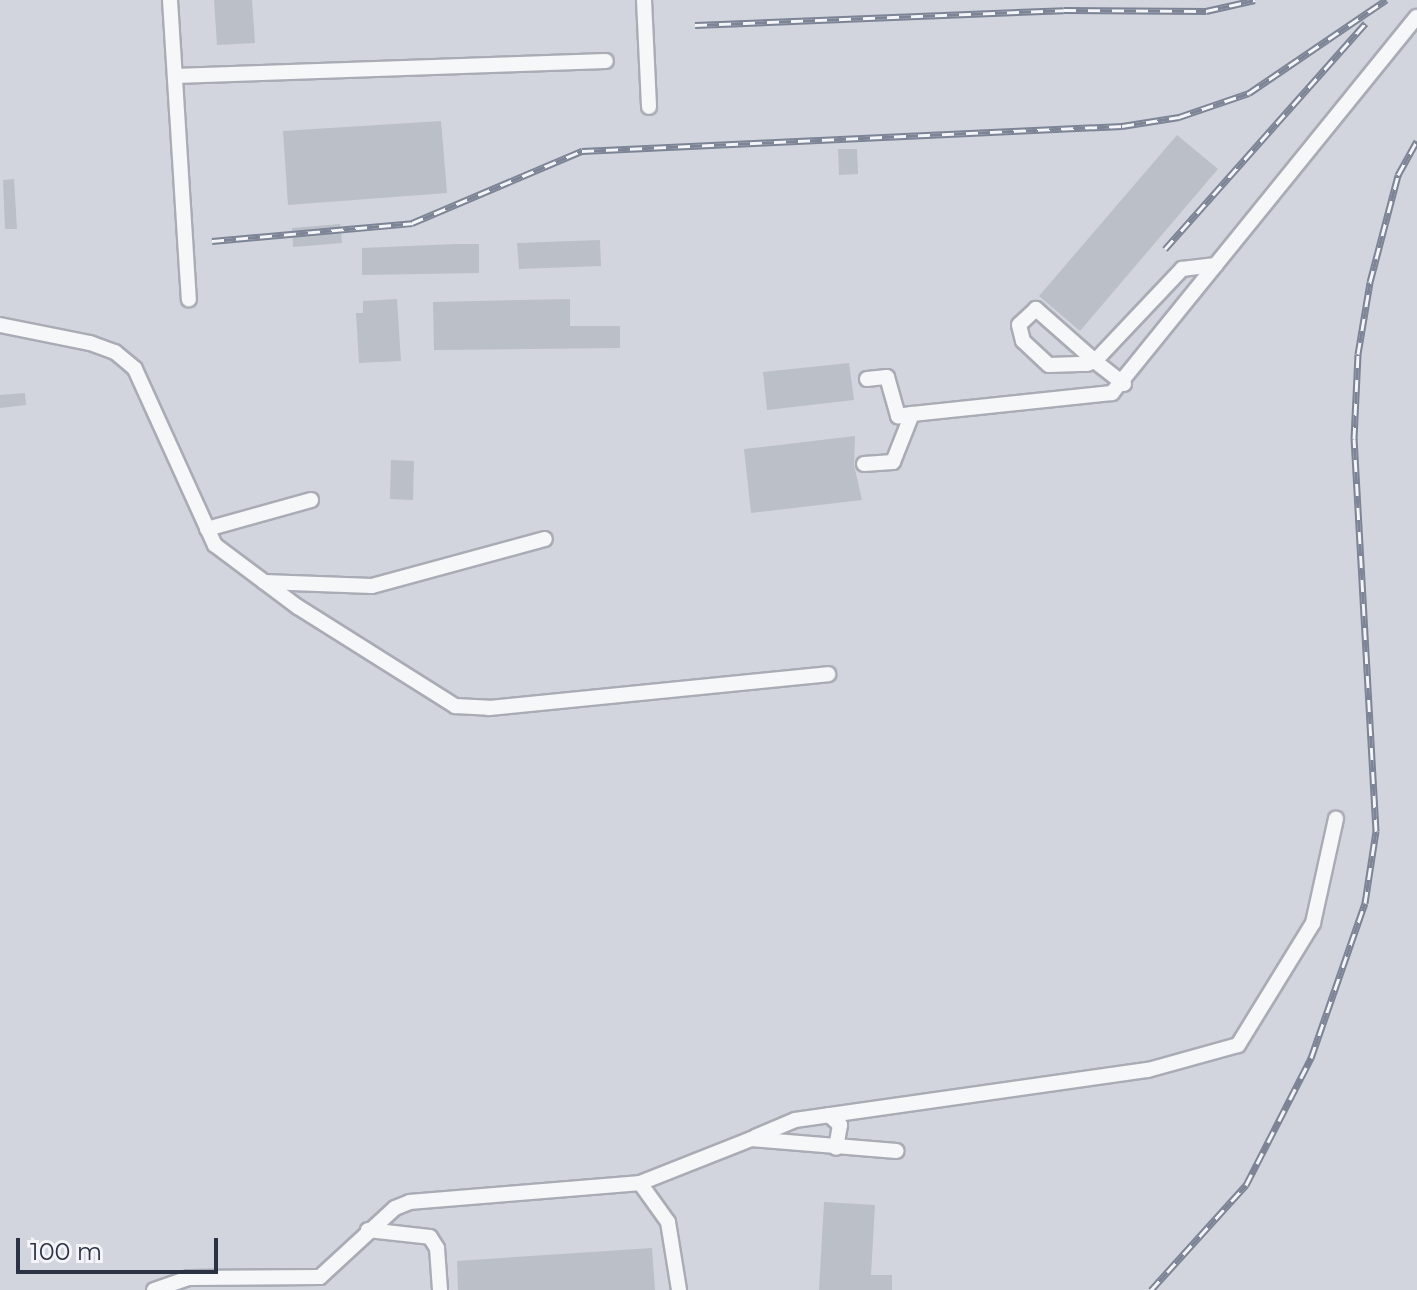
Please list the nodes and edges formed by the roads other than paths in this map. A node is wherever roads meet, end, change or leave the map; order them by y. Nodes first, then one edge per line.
1 (170, 0) edge
2 (644, 0) edge
3 (1417, 17) edge
4 (606, 61) dead end
5 (175, 76) junction
6 (649, 107) dead end
7 (1216, 265) junction
8 (189, 299) dead end
9 (0, 325) edge
10 (1095, 361) junction
11 (867, 379) dead end
12 (1124, 384) junction
13 (912, 414) junction
14 (864, 464) dead end
15 (311, 500) dead end
16 (207, 529) junction
17 (545, 539) dead end
18 (264, 582) junction
19 (828, 674) dead end
20 (1336, 818) dead end
21 (829, 1115) junction
22 (751, 1139) junction
23 (836, 1148) junction
24 (897, 1151) dead end
25 (640, 1183) junction
26 (368, 1230) junction
27 (154, 1290) edge
28 (440, 1290) edge
29 (679, 1290) edge

1 - 5 lane
2 - 6 lane
3 - 7 lane
4 - 5 lane
5 - 8 lane
7 - 10 lane
7 - 12 lane
9 - 16 lane
10 - 10 lane
10 - 12 lane
11 - 13 lane
12 - 13 lane
13 - 14 lane
15 - 16 lane
16 - 18 lane
17 - 18 lane
18 - 19 lane
20 - 21 lane
21 - 22 lane
21 - 23 lane
22 - 23 lane
22 - 25 lane
23 - 24 lane
25 - 26 lane
25 - 29 lane
26 - 27 lane
26 - 28 lane

